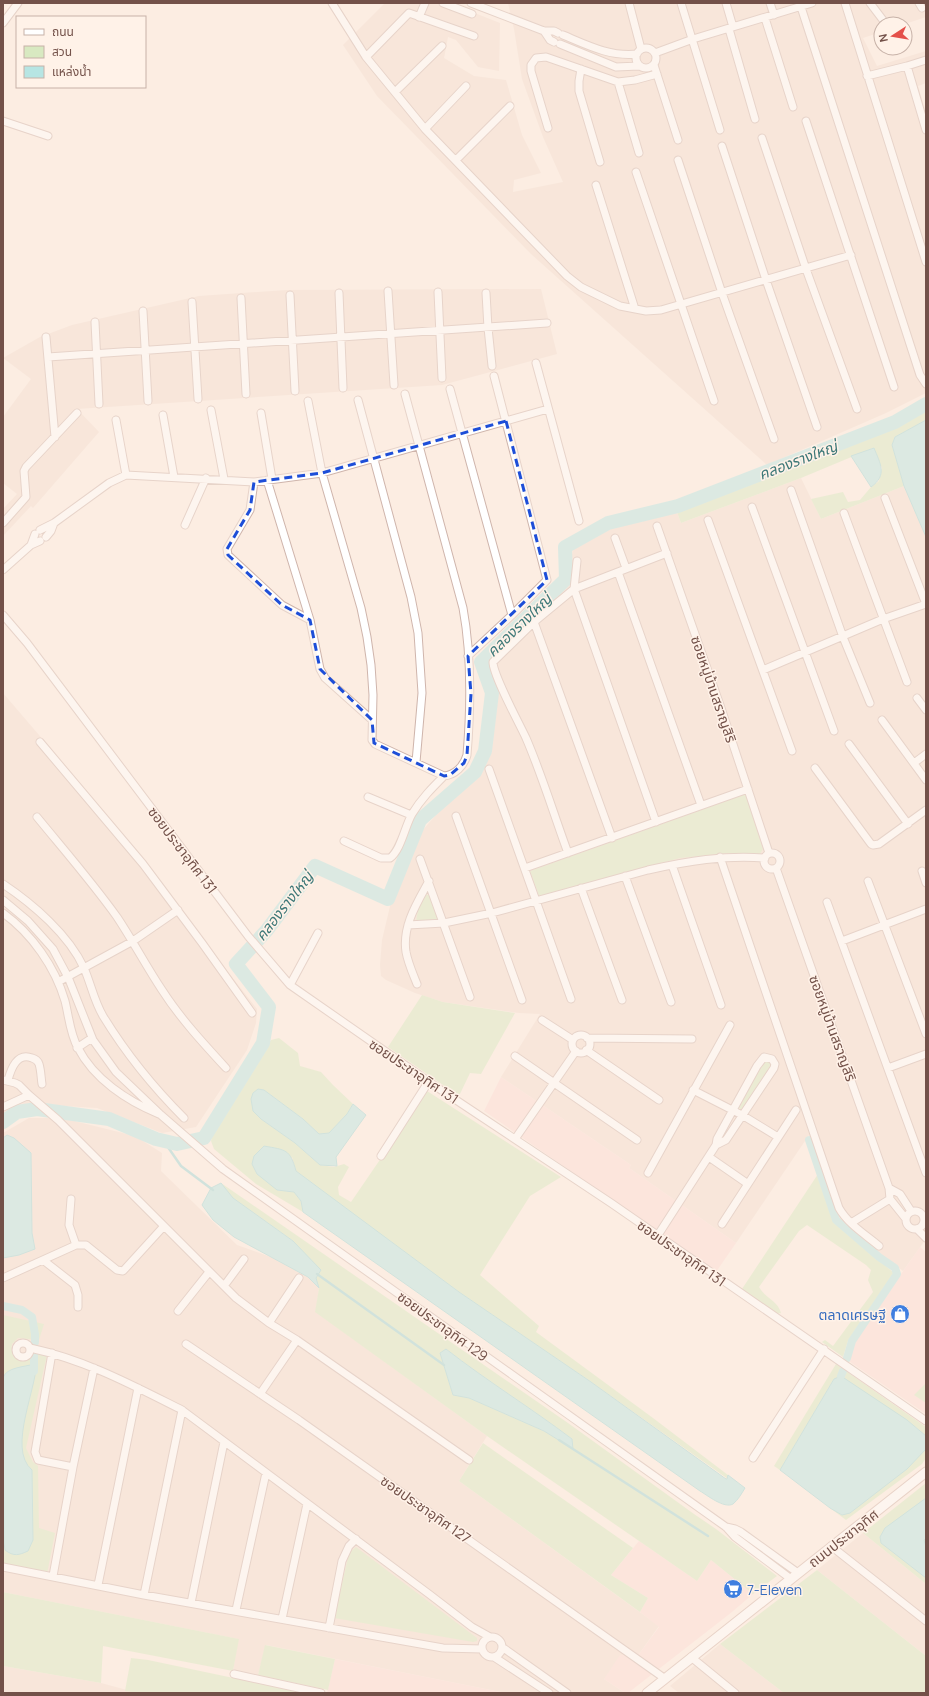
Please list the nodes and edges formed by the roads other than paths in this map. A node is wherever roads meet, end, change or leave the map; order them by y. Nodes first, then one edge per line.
1 (18, 3) edge
2 (332, 3) edge
3 (425, 3) edge
4 (443, 3) edge
5 (471, 3) edge
6 (629, 3) edge
7 (681, 3) edge
8 (726, 3) edge
9 (770, 3) edge
10 (812, 3) edge
11 (845, 3) edge
12 (870, 3) edge
13 (801, 7) junction
14 (472, 14) dead end
15 (774, 15) junction
16 (880, 16) edge
17 (419, 17) junction
18 (765, 18) junction
19 (3, 23) edge
20 (731, 28) junction
21 (544, 31) junction
22 (474, 36) dead end
23 (693, 39) junction
24 (442, 46) dead end
25 (602, 50) junction
26 (639, 52) junction
27 (655, 53) junction
28 (366, 57) junction
29 (598, 60) junction
30 (926, 60) edge
31 (654, 65) junction
32 (639, 66) junction
33 (907, 66) junction
34 (581, 69) junction
35 (657, 74) junction
36 (868, 76) junction
37 (618, 82) junction
38 (466, 86) dead end
39 (395, 92) junction
40 (510, 106) dead end
41 (794, 107) dead end
42 (755, 119) dead end
43 (3, 121) edge
44 (806, 122) dead end
45 (548, 128) dead end
46 (426, 129) junction
47 (720, 130) dead end
48 (926, 130) edge
49 (48, 136) dead end
50 (762, 138) dead end
51 (678, 140) dead end
52 (722, 146) dead end
53 (639, 153) dead end
54 (456, 160) junction
55 (678, 160) dead end
56 (600, 162) dead end
57 (636, 172) dead end
58 (596, 185) dead end
59 (851, 255) junction
60 (926, 262) edge
61 (806, 269) junction
62 (766, 280) junction
63 (388, 292) dead end
64 (438, 292) dead end
65 (722, 292) junction
66 (339, 293) dead end
67 (486, 293) dead end
68 (290, 295) dead end
69 (241, 298) dead end
70 (192, 302) dead end
71 (680, 304) junction
72 (635, 309) junction
73 (143, 311) dead end
74 (95, 322) dead end
75 (547, 323) dead end
76 (488, 328) junction
77 (440, 331) junction
78 (390, 334) junction
79 (46, 337) dead end
80 (341, 337) junction
81 (293, 341) junction
82 (243, 344) junction
83 (194, 347) junction
84 (145, 350) junction
85 (97, 354) junction
86 (48, 357) junction
87 (536, 363) dead end
88 (492, 366) dead end
89 (494, 376) dead end
90 (442, 378) dead end
91 (926, 384) edge
92 (394, 386) dead end
93 (894, 387) dead end
94 (343, 388) dead end
95 (450, 389) dead end
96 (295, 391) dead end
97 (246, 394) dead end
98 (405, 394) dead end
99 (198, 399) dead end
100 (358, 400) dead end
101 (714, 400) dead end
102 (148, 401) dead end
103 (308, 401) dead end
104 (99, 404) dead end
105 (548, 409) junction
106 (856, 409) dead end
107 (211, 410) dead end
108 (77, 413) dead end
109 (261, 413) dead end
110 (163, 415) dead end
111 (116, 420) dead end
112 (506, 421) junction
113 (816, 427) dead end
114 (462, 432) junction
115 (55, 437) junction
116 (774, 439) dead end
117 (419, 445) junction
118 (373, 458) junction
119 (322, 473) junction
120 (126, 475) junction
121 (174, 477) junction
122 (206, 478) junction
123 (224, 479) junction
124 (270, 480) junction
125 (254, 482) junction
126 (791, 490) dead end
127 (885, 498) dead end
128 (752, 507) dead end
129 (844, 513) dead end
130 (708, 520) dead end
131 (579, 521) dead end
132 (3, 523) edge
133 (54, 523) junction
134 (185, 525) dead end
135 (657, 526) dead end
136 (615, 538) dead end
137 (31, 545) junction
138 (667, 553) junction
139 (577, 561) dead end
140 (626, 568) junction
141 (3, 570) edge
142 (618, 572) junction
143 (574, 588) junction
144 (3, 615) edge
145 (512, 615) junction
146 (883, 619) junction
147 (310, 620) junction
148 (534, 622) junction
149 (843, 636) junction
150 (805, 653) junction
151 (468, 656) junction
152 (763, 670) junction
153 (907, 682) dead end
154 (917, 698) dead end
155 (870, 703) dead end
156 (926, 710) edge
157 (372, 720) junction
158 (882, 720) dead end
159 (834, 731) dead end
160 (40, 742) dead end
161 (849, 744) dead end
162 (792, 751) dead end
163 (926, 754) edge
164 (416, 762) junction
165 (914, 763) junction
166 (815, 768) dead end
167 (489, 769) dead end
168 (444, 776) junction
169 (926, 780) edge
170 (748, 789) junction
171 (368, 797) dead end
172 (701, 805) junction
173 (926, 810) edge
174 (411, 815) junction
175 (456, 816) dead end
176 (37, 817) dead end
177 (656, 822) junction
178 (908, 824) junction
179 (612, 838) junction
180 (344, 841) dead end
181 (568, 853) junction
182 (767, 856) junction
183 (720, 857) junction
184 (420, 859) dead end
185 (672, 864) junction
186 (524, 868) junction
187 (776, 868) junction
188 (922, 871) dead end
189 (625, 876) junction
190 (429, 881) junction
191 (868, 881) dead end
192 (926, 883) edge
193 (3, 884) edge
194 (581, 888) junction
195 (3, 900) edge
196 (536, 900) junction
197 (827, 902) dead end
198 (926, 909) edge
199 (178, 910) junction
200 (492, 913) junction
201 (3, 914) edge
202 (444, 923) junction
203 (408, 925) junction
204 (885, 925) junction
205 (318, 933) dead end
206 (133, 941) junction
207 (842, 941) junction
208 (84, 969) junction
209 (68, 977) junction
210 (58, 982) junction
211 (417, 984) dead end
212 (290, 985) junction
213 (470, 997) dead end
214 (571, 999) dead end
215 (522, 1000) dead end
216 (622, 1000) dead end
217 (670, 1002) dead end
218 (721, 1005) dead end
219 (252, 1013) dead end
220 (542, 1020) dead end
221 (730, 1025) dead end
222 (926, 1034) edge
223 (92, 1038) junction
224 (587, 1038) junction
225 (692, 1039) dead end
226 (573, 1040) junction
227 (78, 1048) junction
228 (586, 1050) junction
229 (576, 1051) junction
230 (926, 1054) edge
231 (515, 1056) dead end
232 (226, 1068) dead end
233 (888, 1068) junction
234 (5, 1080) edge
235 (429, 1081) junction
236 (553, 1083) junction
237 (42, 1084) dead end
238 (693, 1090) junction
239 (29, 1096) junction
240 (659, 1100) dead end
241 (3, 1107) edge
242 (796, 1110) dead end
243 (733, 1111) junction
244 (742, 1115) junction
245 (162, 1116) junction
246 (184, 1118) dead end
247 (778, 1137) junction
248 (515, 1139) junction
249 (637, 1140) dead end
250 (716, 1145) junction
251 (381, 1156) dead end
252 (709, 1156) junction
253 (648, 1173) dead end
254 (926, 1173) edge
255 (748, 1184) junction
256 (889, 1188) junction
257 (71, 1199) dead end
258 (890, 1199) junction
259 (911, 1211) junction
260 (906, 1219) junction
261 (851, 1223) junction
262 (722, 1224) dead end
263 (925, 1224) edge
264 (164, 1226) junction
265 (917, 1229) junction
266 (658, 1235) junction
267 (926, 1238) edge
268 (76, 1245) junction
269 (880, 1246) dead end
270 (244, 1259) dead end
271 (43, 1260) junction
272 (209, 1272) junction
273 (3, 1278) edge
274 (299, 1278) dead end
275 (224, 1286) junction
276 (78, 1307) dead end
277 (178, 1311) dead end
278 (269, 1323) junction
279 (297, 1340) junction
280 (186, 1344) dead end
281 (30, 1348) dead end
282 (824, 1349) junction
283 (52, 1353) junction
284 (94, 1368) junction
285 (138, 1388) junction
286 (260, 1394) junction
287 (182, 1410) junction
288 (926, 1421) edge
289 (224, 1442) junction
290 (753, 1458) dead end
291 (469, 1460) dead end
292 (73, 1467) junction
293 (926, 1472) edge
294 (266, 1473) junction
295 (307, 1504) junction
296 (356, 1539) junction
297 (831, 1546) junction
298 (3, 1567) edge
299 (53, 1576) junction
300 (794, 1576) junction
301 (98, 1585) junction
302 (144, 1594) junction
303 (191, 1603) junction
304 (236, 1610) junction
305 (282, 1619) junction
306 (926, 1621) edge
307 (328, 1628) junction
308 (490, 1637) junction
309 (502, 1647) junction
310 (482, 1649) junction
311 (494, 1657) junction
312 (691, 1657) junction
313 (234, 1674) dead end
314 (664, 1678) junction
315 (321, 1693) edge
316 (549, 1693) edge
317 (567, 1693) edge
318 (647, 1693) edge
319 (735, 1693) edge

1 - 19 street
2 - 28 street
3 - 17 street
4 - 14 street
5 - 21 street
6 - 26 street
7 - 23 street
8 - 20 street
9 - 15 street
10 - 13 street
11 - 36 street
12 - 16 street
13 - 15 street
13 - 91 street
15 - 18 street
17 - 22 street
17 - 28 street
18 - 20 street
18 - 41 street
20 - 23 street
20 - 42 street
21 - 25 street
21 - 29 street
23 - 27 street
23 - 47 street
24 - 39 street
25 - 26 street
25 - 29 street
26 - 27 street
26 - 32 street
27 - 31 street
28 - 39 street
29 - 32 street
30 - 33 street
31 - 32 street
31 - 35 street
33 - 36 street
33 - 48 street
34 - 37 street
34 - 45 street
34 - 56 street
35 - 37 street
35 - 51 street
36 - 60 street
37 - 53 street
38 - 46 street
39 - 46 street
40 - 54 street
43 - 49 street
44 - 59 street
46 - 54 street
50 - 61 street
52 - 62 street
54 - 72 street
55 - 65 street
57 - 71 street
58 - 72 street
59 - 61 street
59 - 93 street
61 - 62 street
61 - 106 street
62 - 65 street
62 - 113 street
63 - 78 street
64 - 77 street
65 - 71 street
65 - 116 street
66 - 80 street
67 - 76 street
68 - 81 street
69 - 82 street
70 - 83 street
71 - 72 street
71 - 101 street
73 - 84 street
74 - 85 street
75 - 76 street
76 - 77 street
76 - 88 street
77 - 78 street
77 - 90 street
78 - 80 street
78 - 92 street
79 - 86 street
80 - 81 street
80 - 94 street
81 - 82 street
81 - 96 street
82 - 83 street
82 - 97 street
83 - 84 street
83 - 99 street
84 - 85 street
84 - 102 street
85 - 86 street
85 - 104 street
86 - 115 street
87 - 105 street
89 - 112 street
95 - 114 street
98 - 117 street
100 - 118 street
103 - 119 street
105 - 112 street
105 - 131 street
107 - 123 street
108 - 115 street
109 - 124 street
110 - 121 street
111 - 120 street
112 - 114 street
112 - 145 street
114 - 117 street
114 - 145 street
115 - 132 street
117 - 118 street
117 - 151 street
118 - 119 street
118 - 164 street
119 - 124 street
119 - 157 street
120 - 121 street
120 - 133 street
121 - 122 street
122 - 123 street
122 - 134 street
123 - 125 street
124 - 125 street
124 - 147 street
125 - 147 street
126 - 149 street
127 - 146 street
128 - 150 street
129 - 146 street
130 - 152 street
133 - 137 street
133 - 137 street
135 - 138 street, ซอยหมู่บ้านสราญสิริ
136 - 140 street
137 - 141 street
138 - 140 street
138 - 170 street, ซอยหมู่บ้านสราญสิริ
139 - 143 street
140 - 142 street
142 - 143 street
142 - 172 street
143 - 148 street
143 - 177 street
144 - 212 street, ซอยประชาอุทิศ 131
145 - 151 street
146 - 149 street
146 - 153 street
147 - 157 street
148 - 179 street
148 - 181 street
149 - 150 street
149 - 155 street
150 - 152 street
150 - 159 street
151 - 168 street
152 - 162 street
154 - 156 street
157 - 164 street
158 - 165 street
160 - 199 street
161 - 178 street
163 - 165 street
164 - 168 street
165 - 169 street
166 - 178 street
167 - 186 street
168 - 174 street
170 - 172 street
170 - 182 street, ซอยหมู่บ้านสราญสิริ
171 - 174 street
172 - 177 street
173 - 178 street
174 - 180 street
175 - 200 street
176 - 206 street
177 - 179 street
179 - 181 street
181 - 186 street
182 - 183 street
182 - 187 street, ซอยหมู่บ้านสราญสิริ
182 - 187 street, ซอยหมู่บ้านสราญสิริ
183 - 185 street
183 - 261 street
184 - 190 street
185 - 189 street
185 - 218 street
186 - 196 street
187 - 256 street, ซอยหมู่บ้านสราญสิริ
188 - 192 street
189 - 194 street
189 - 217 street
190 - 202 street
190 - 203 street
191 - 204 street
193 - 208 street
194 - 196 street
194 - 216 street
195 - 209 street, ซอยประชาอุทิศ 129
196 - 200 street
196 - 214 street
197 - 207 street
198 - 204 street
199 - 206 street
199 - 219 street
200 - 202 street
200 - 215 street
201 - 210 street, ซอยประชาอุทิศ 129
202 - 203 street
202 - 213 street
203 - 211 street
204 - 207 street
204 - 222 street
205 - 212 street
206 - 208 street
206 - 232 street
207 - 233 street
208 - 209 street
208 - 246 street
209 - 210 street
209 - 223 street, ซอยประชาอุทิศ 129
210 - 227 street, ซอยประชาอุทิศ 129
212 - 235 street, ซอยประชาอุทิศ 131
220 - 226 street
221 - 238 street
223 - 227 street
223 - 245 street, ซอยประชาอุทิศ 129
224 - 225 street
224 - 226 street
224 - 228 street
226 - 229 street
227 - 245 street, ซอยประชาอุทิศ 129
228 - 229 street
228 - 240 street
229 - 236 street
230 - 233 street
231 - 236 street
233 - 254 street
234 - 237 street
234 - 239 street
235 - 248 street, ซอยประชาอุทิศ 131
235 - 251 street
236 - 248 street
236 - 249 street
238 - 243 street
238 - 253 street
239 - 241 street
239 - 264 street
242 - 247 street
243 - 244 street
243 - 244 street
243 - 250 street
244 - 247 street
244 - 250 street
245 - 300 street, ซอยประชาอุทิศ 129
247 - 255 street
248 - 266 street, ซอยประชาอุทิศ 131
250 - 252 street
252 - 255 street
252 - 266 street
255 - 262 street
256 - 258 street, ซอยหมู่บ้านสราญสิริ
256 - 259 street
257 - 268 street
258 - 260 street
258 - 261 street
259 - 260 street
259 - 263 street
260 - 265 street
261 - 269 street
263 - 265 street
264 - 268 street
264 - 272 street
265 - 267 street
266 - 282 street, ซอยประชาอุทิศ 131
268 - 271 street
270 - 275 street
271 - 273 street
271 - 276 street
272 - 275 street
272 - 277 street
274 - 278 street
275 - 278 street
278 - 279 street
279 - 286 street
279 - 291 street
280 - 286 street, ซอยประชาอุทิศ 127
281 - 283 street
282 - 288 street, ซอยประชาอุทิศ 131
282 - 290 street
283 - 284 street
283 - 292 street
284 - 285 street
284 - 292 street
285 - 287 street
285 - 301 street
286 - 314 street, ซอยประชาอุทิศ 127
287 - 289 street
287 - 302 street
289 - 294 street
289 - 303 street
292 - 299 street
293 - 297 main road, ถนนประชาอุทิศ
294 - 295 street
294 - 304 street
295 - 296 street
295 - 305 street
296 - 307 street
296 - 308 street
297 - 300 main road, ถนนประชาอุทิศ
297 - 306 street
298 - 299 street
299 - 301 street
300 - 312 main road, ถนนประชาอุทิศ
301 - 302 street
302 - 303 street
303 - 304 street
304 - 305 street
305 - 307 street
307 - 310 street
308 - 309 street
308 - 310 street
309 - 311 street
309 - 317 street
310 - 311 street
311 - 316 street
312 - 314 main road, ถนนประชาอุทิศ
312 - 319 street
313 - 315 street
314 - 318 main road, ถนนประชาอุทิศ

